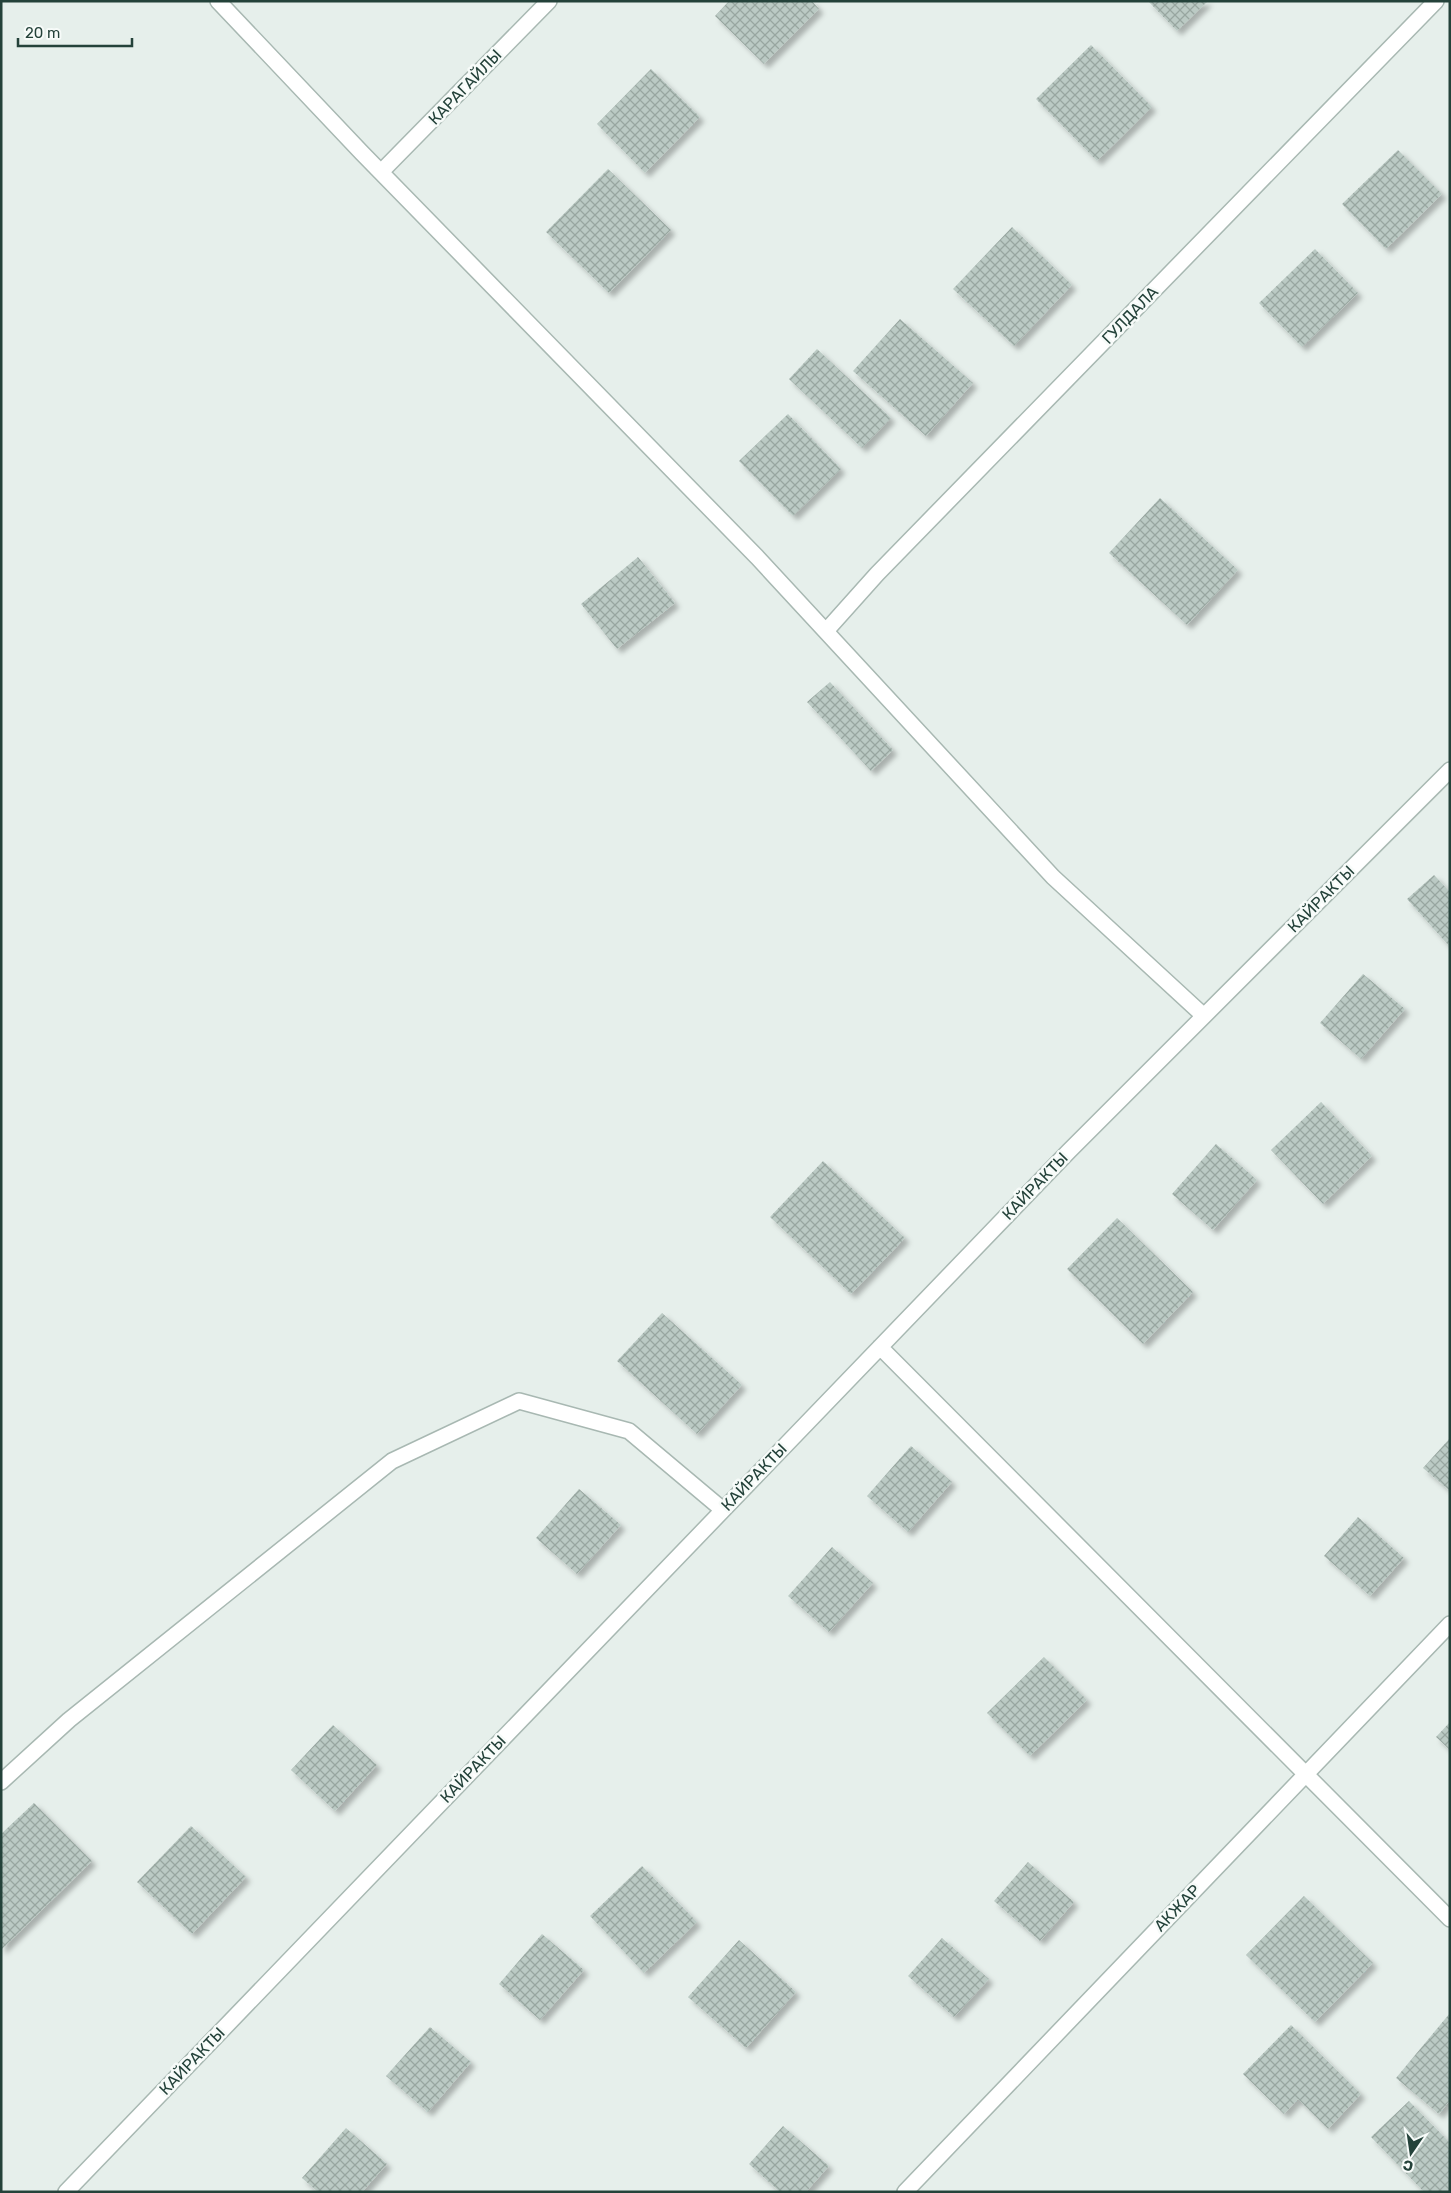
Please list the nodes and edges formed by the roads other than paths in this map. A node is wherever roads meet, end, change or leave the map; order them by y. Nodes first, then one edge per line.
1 (218, 1) edge
2 (549, 1) edge
3 (1436, 1) edge
4 (381, 172) junction
5 (826, 631) junction
6 (1450, 770) edge
7 (1204, 1016) junction
8 (880, 1347) junction
9 (723, 1510) junction
10 (1450, 1624) edge
11 (1306, 1774) junction
12 (1, 1782) edge
13 (1450, 1919) edge
14 (66, 2192) edge
15 (905, 2192) edge

1 - 4 street
2 - 4 street, КАРАГАЙЛЫ
3 - 5 street, ГУЛДАЛА
4 - 5 street
5 - 7 street
6 - 7 street, КАЙРАКТЫ
7 - 8 street, КАЙРАКТЫ
8 - 9 street, КАЙРАКТЫ
8 - 11 street
9 - 12 street
9 - 14 street, КАЙРАКТЫ
10 - 11 street, АКЖАР
11 - 13 street
11 - 15 street, АКЖАР

